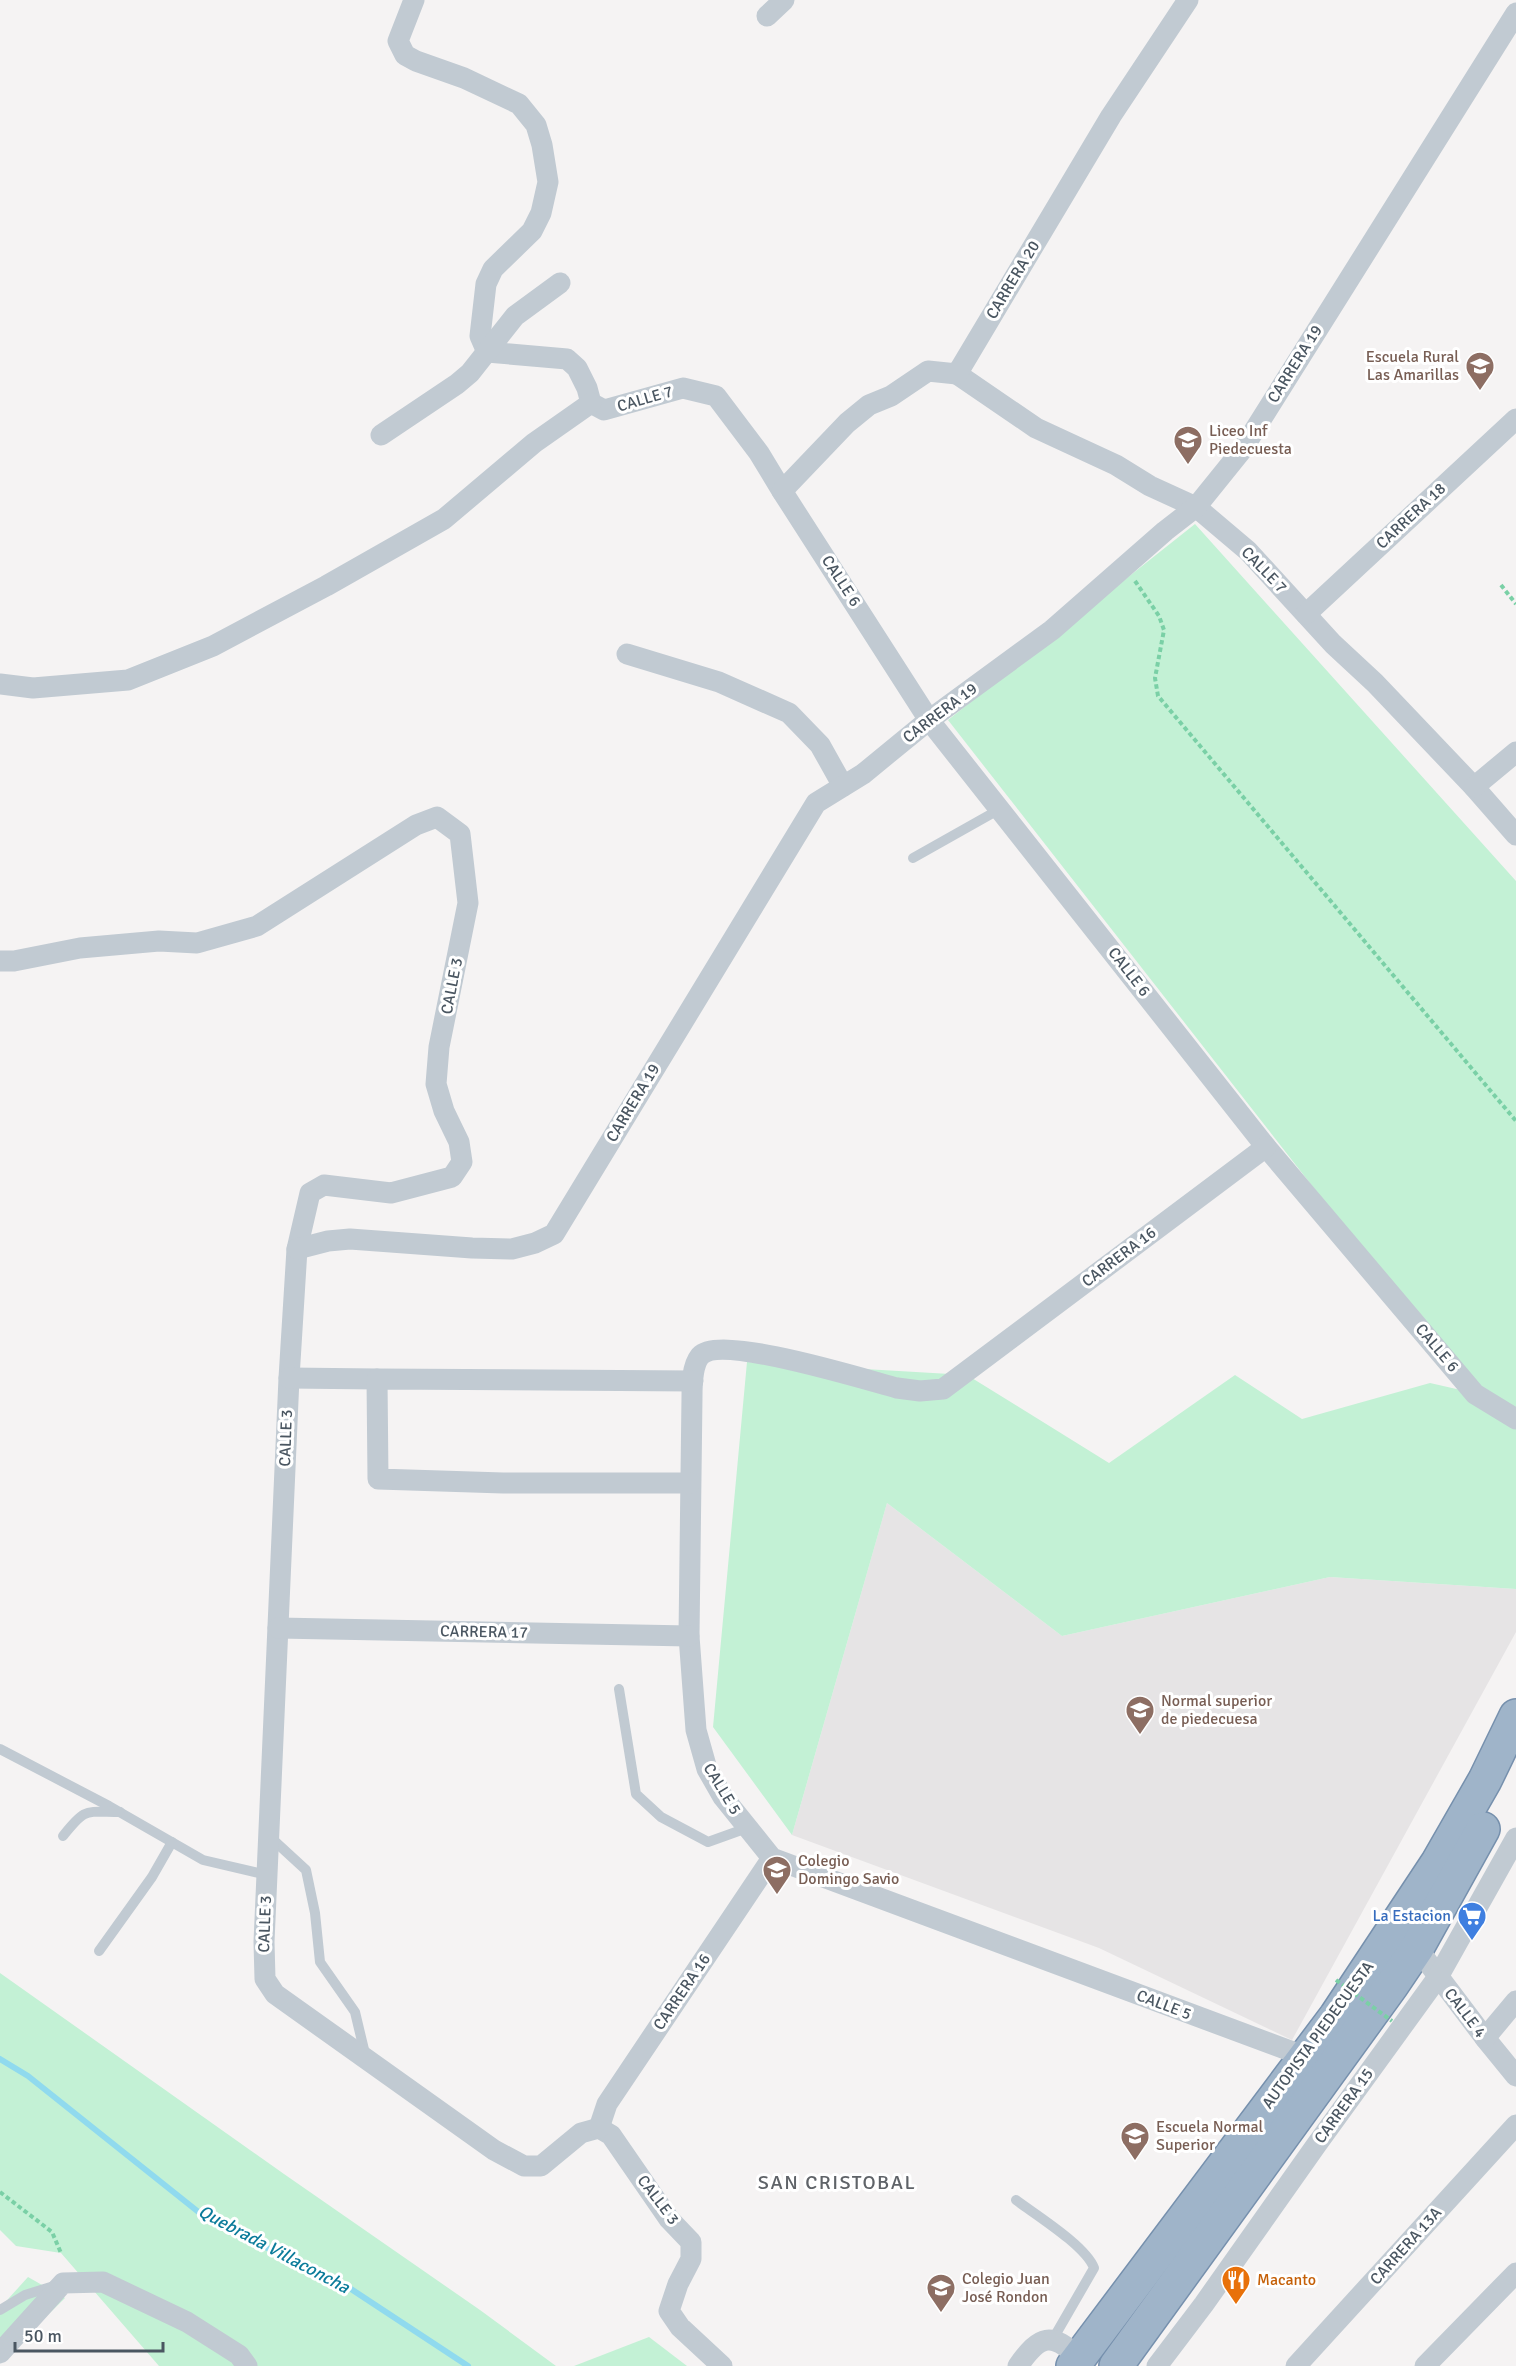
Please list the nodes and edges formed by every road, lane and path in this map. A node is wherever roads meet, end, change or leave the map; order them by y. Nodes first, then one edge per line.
1 (414, 0) edge
2 (784, 0) edge
3 (1188, 0) edge
4 (1516, 13) edge
5 (766, 16) dead end
6 (560, 283) dead end
7 (488, 352) junction
8 (957, 374) junction
9 (591, 404) junction
10 (1516, 419) edge
11 (381, 435) dead end
12 (782, 491) junction
13 (1196, 507) junction
14 (1123, 568) junction
15 (1501, 585) dead end
16 (1516, 604) edge
17 (1306, 614) junction
18 (627, 654) dead end
19 (0, 684) edge
20 (929, 720) junction
21 (1516, 752) edge
22 (843, 786) junction
23 (1474, 787) junction
24 (1000, 809) junction
25 (1516, 835) edge
26 (914, 858) dead end
27 (0, 961) edge
28 (1516, 1121) edge
29 (1266, 1147) junction
30 (297, 1249) junction
31 (972, 1368) joint
32 (289, 1378) junction
33 (377, 1379) junction
34 (693, 1381) junction
35 (1516, 1419) edge
36 (690, 1483) junction
37 (278, 1628) junction
38 (689, 1636) junction
39 (619, 1689) dead end
40 (1516, 1716) edge
41 (0, 1749) edge
42 (1516, 1766) edge
43 (120, 1812) junction
44 (747, 1828) junction
45 (269, 1835) junction
46 (63, 1836) dead end
47 (1516, 1838) edge
48 (172, 1842) junction
49 (772, 1858) junction
50 (267, 1875) junction
51 (1417, 1948) junction
52 (99, 1951) dead end
53 (1438, 1977) junction
54 (1336, 1980) dead end
55 (1516, 2001) edge
56 (1392, 2021) dead end
57 (1485, 2038) junction
58 (1304, 2056) junction
59 (366, 2058) junction
60 (1516, 2076) edge
61 (1516, 2125) edge
62 (599, 2128) junction
63 (0, 2192) edge
64 (1016, 2200) dead end
65 (61, 2253) dead end
66 (1516, 2273) edge
67 (63, 2283) junction
68 (0, 2310) edge
69 (0, 2353) edge
70 (1068, 2354) edge
71 (246, 2366) edge
72 (722, 2366) edge
73 (1018, 2366) edge
74 (1116, 2366) edge
75 (1157, 2366) edge
76 (1296, 2366) edge
77 (1425, 2366) edge

1 - 7 street
2 - 5 street
3 - 8 street, CARRERA 20
4 - 13 street, CARRERA 19
6 - 7 street
7 - 9 street
7 - 11 street
8 - 12 street
8 - 13 street, CALLE 7
9 - 12 street, CALLE 7
9 - 19 street
10 - 17 street, CARRERA 18
12 - 20 street, CALLE 6
13 - 14 street, CARRERA 19
13 - 17 street, CALLE 7
14 - 20 street, CARRERA 19
14 - 28 path
15 - 16 path
17 - 23 street, CALLE 7
18 - 22 street
20 - 22 street, CARRERA 19
20 - 24 street, CALLE 6
21 - 23 street
22 - 30 street, CARRERA 19
23 - 25 street, CALLE 7
24 - 26 lane
24 - 29 street, CALLE 6
27 - 30 street, CALLE 3
29 - 31 street, CARRERA 16
29 - 35 street, CALLE 6
30 - 32 street, CALLE 3
31 - 34 street, CALLE 5
32 - 33 street
32 - 37 street, CALLE 3
33 - 34 street
33 - 36 street
34 - 36 street, CALLE 5
36 - 38 street, CALLE 5
37 - 38 street, CARRERA 17
37 - 45 street, CALLE 3
38 - 44 street, CALLE 5
39 - 44 lane
40 - 58 highway, AUTOPISTA PIEDECUESTA
41 - 43 lane
42 - 51 highway, AUTOPISTA PIEDECUESTA
43 - 46 lane
43 - 48 lane
44 - 49 street, CALLE 5
45 - 50 street, CALLE 3
45 - 59 lane
47 - 53 street, CARRERA 15
48 - 50 lane
48 - 52 lane
49 - 58 street, CALLE 5
49 - 62 street, CARRERA 16
50 - 59 street, CALLE 3
51 - 53 street, CALLE 4
51 - 74 highway, AUTOPISTA PIEDECUESTA
53 - 57 street, CALLE 4
53 - 75 street, CARRERA 15
54 - 56 path, bridge
55 - 57 street
57 - 60 street, CALLE 4
58 - 70 highway, AUTOPISTA PIEDECUESTA
59 - 62 street, CALLE 3
61 - 76 street, CARRERA 13A
62 - 72 street, CALLE 3
63 - 65 path
64 - 70 lane
66 - 77 street
67 - 68 lane
67 - 69 street
67 - 71 street
70 - 73 street

